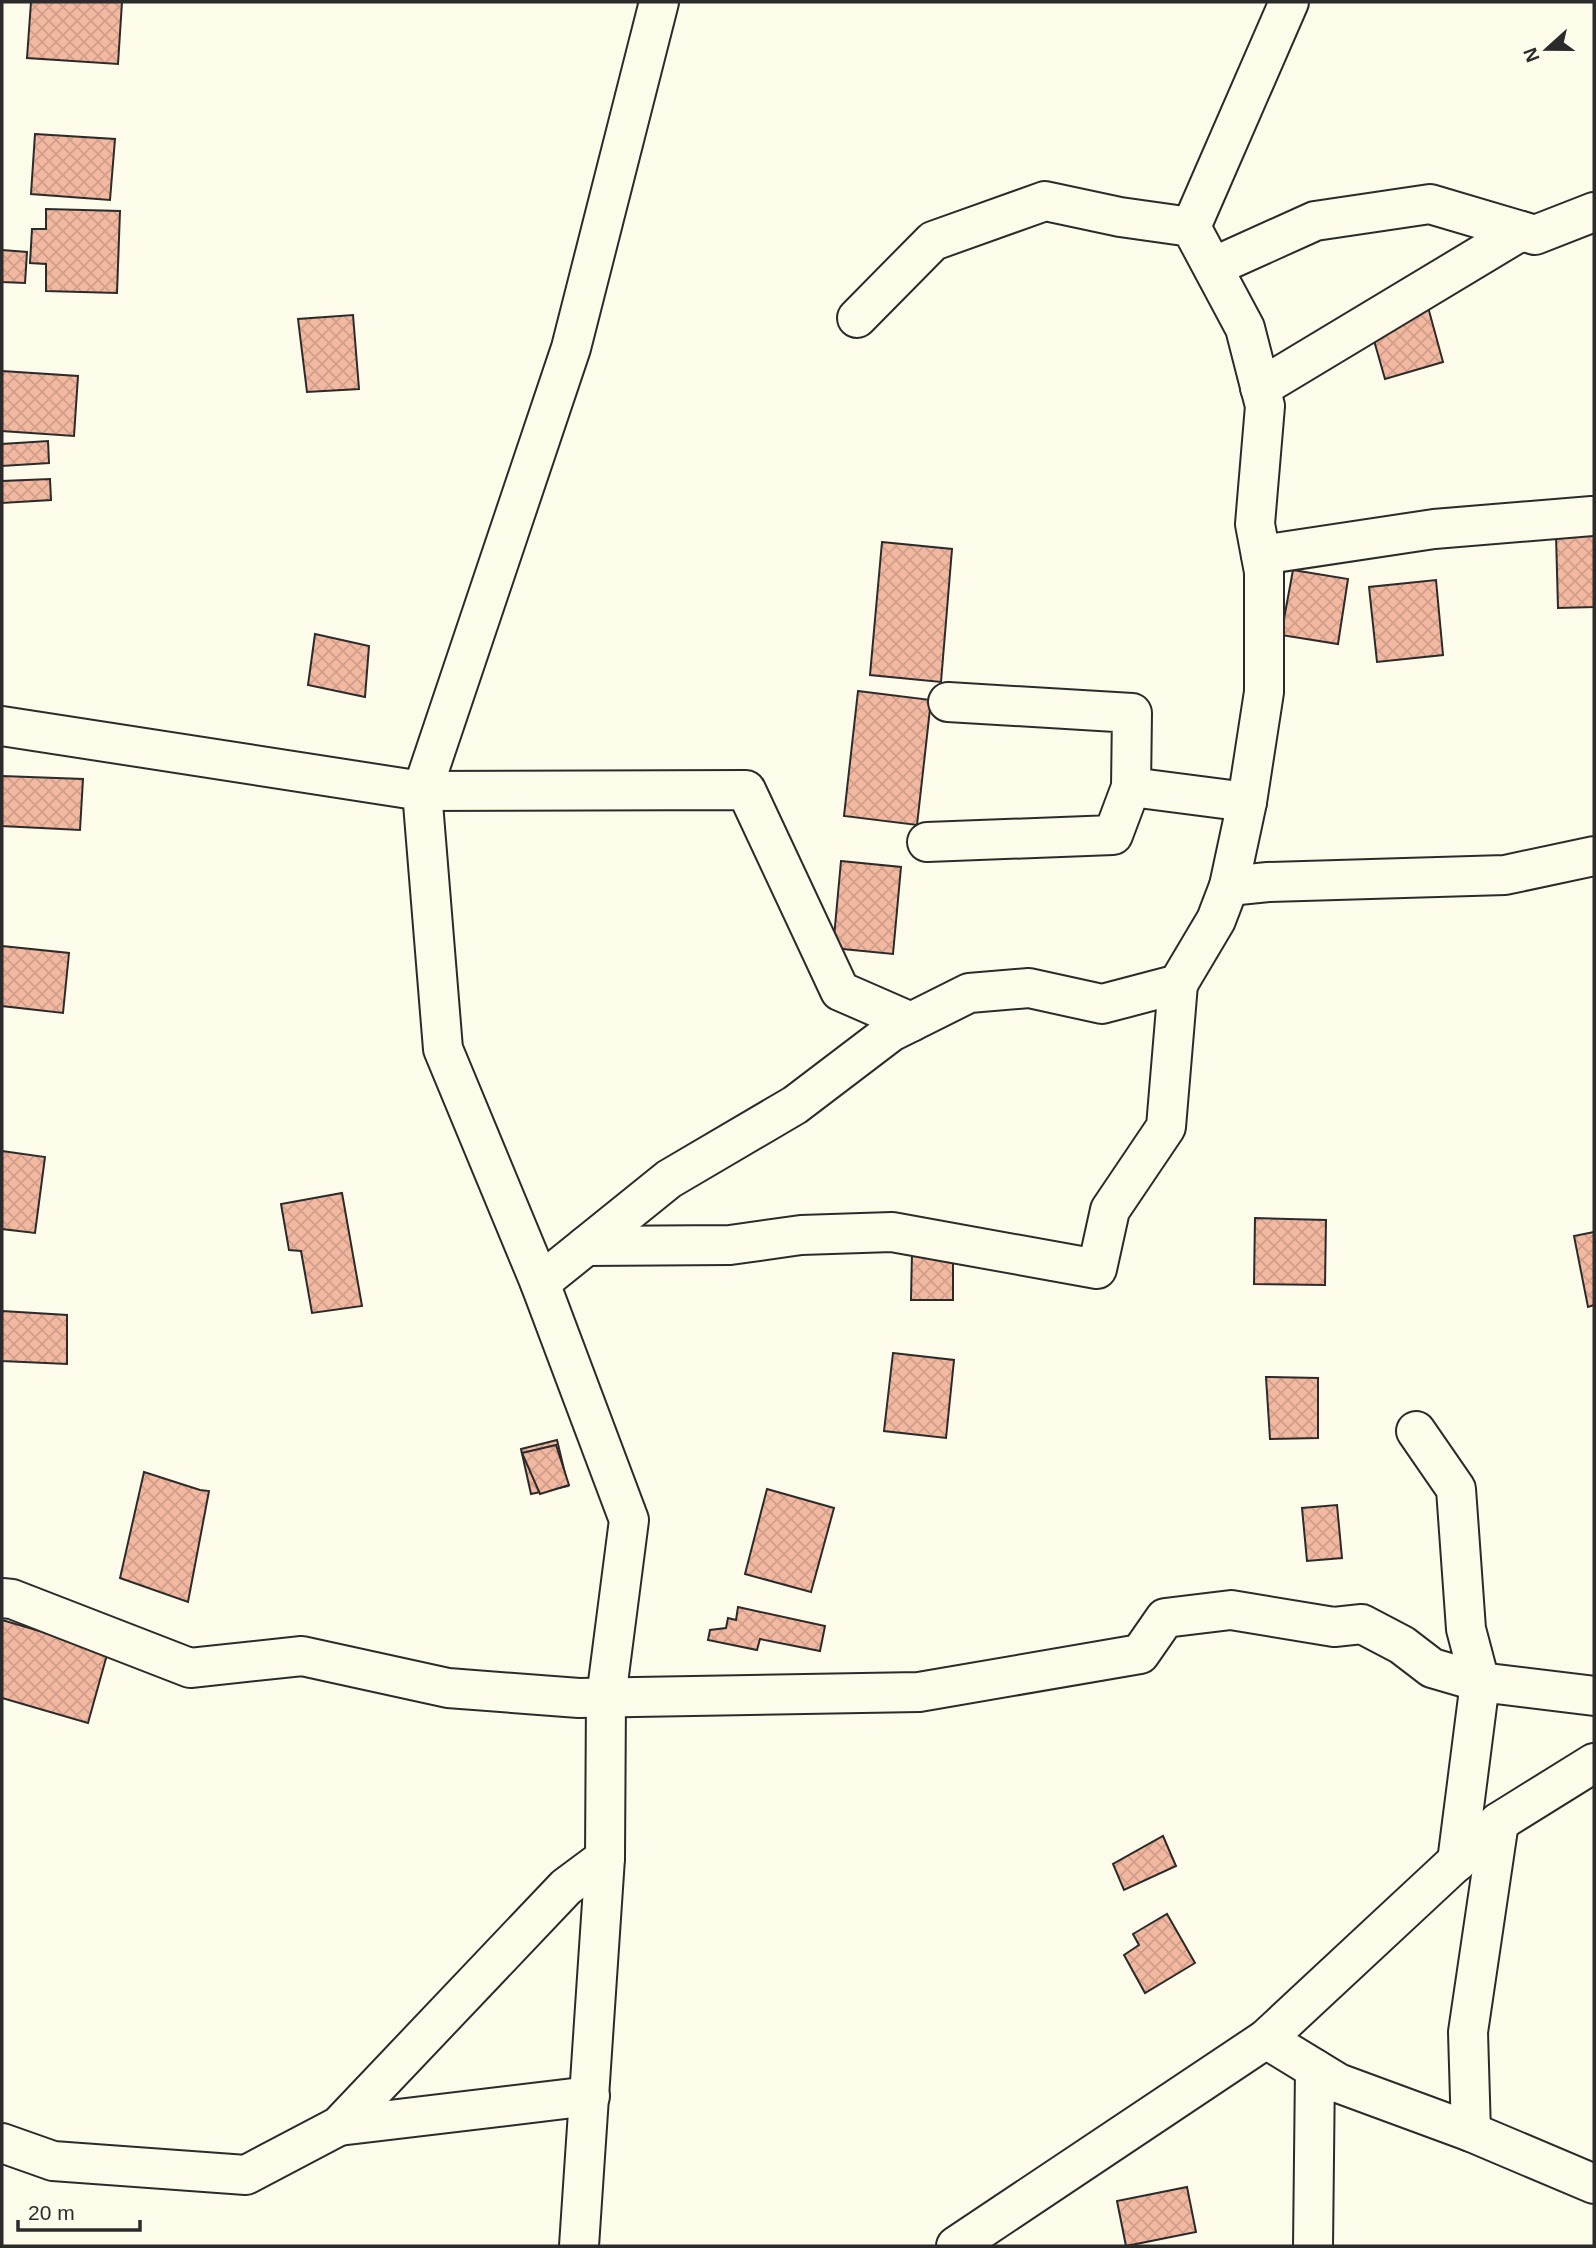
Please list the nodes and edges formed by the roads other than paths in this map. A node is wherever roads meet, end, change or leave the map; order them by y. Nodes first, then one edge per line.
1 (659, 2) edge
2 (1289, 2) edge
3 (1594, 212) edge
4 (1191, 227) junction
5 (1521, 231) junction
6 (1213, 267) junction
7 (857, 318) dead end
8 (1260, 388) junction
9 (1591, 516) dead end
10 (1261, 555) junction
11 (948, 702) dead end
12 (2, 726) edge
13 (1131, 787) junction
14 (422, 791) junction
15 (1247, 802) junction
16 (928, 842) dead end
17 (1594, 856) edge
18 (1229, 886) junction
19 (1178, 984) junction
20 (911, 1022) junction
21 (586, 1246) junction
22 (540, 1283) junction
23 (1416, 1431) dead end
24 (2, 1598) edge
25 (1480, 1682) junction
26 (1594, 1696) edge
27 (606, 1698) junction
28 (1594, 1763) edge
29 (1499, 1822) junction
30 (605, 1858) junction
31 (1457, 1862) junction
32 (1266, 2039) junction
33 (1315, 2069) junction
34 (590, 2096) junction
35 (340, 2126) junction
36 (1471, 2132) junction
37 (2, 2143) edge
38 (1594, 2184) edge
39 (579, 2246) edge
40 (956, 2246) edge
41 (1313, 2246) edge

1 - 14 street
2 - 4 street
3 - 5 street
4 - 6 street
4 - 7 street
5 - 6 street
5 - 8 street
6 - 8 street
8 - 10 street
9 - 10 street
10 - 15 street
11 - 13 street
12 - 14 street
13 - 15 street
13 - 16 street
14 - 20 street
14 - 22 street
15 - 18 street
17 - 18 street
18 - 19 street
19 - 20 street
19 - 21 street
20 - 21 street
21 - 22 street
22 - 27 street
23 - 25 street
24 - 27 street
25 - 26 street
25 - 27 street
25 - 31 street
27 - 30 street
28 - 29 street
29 - 31 street
29 - 36 street
30 - 34 street
30 - 35 street
31 - 32 street
32 - 33 street
32 - 40 street
33 - 36 street
33 - 41 street
34 - 35 street
34 - 39 street
35 - 37 street
36 - 38 street

